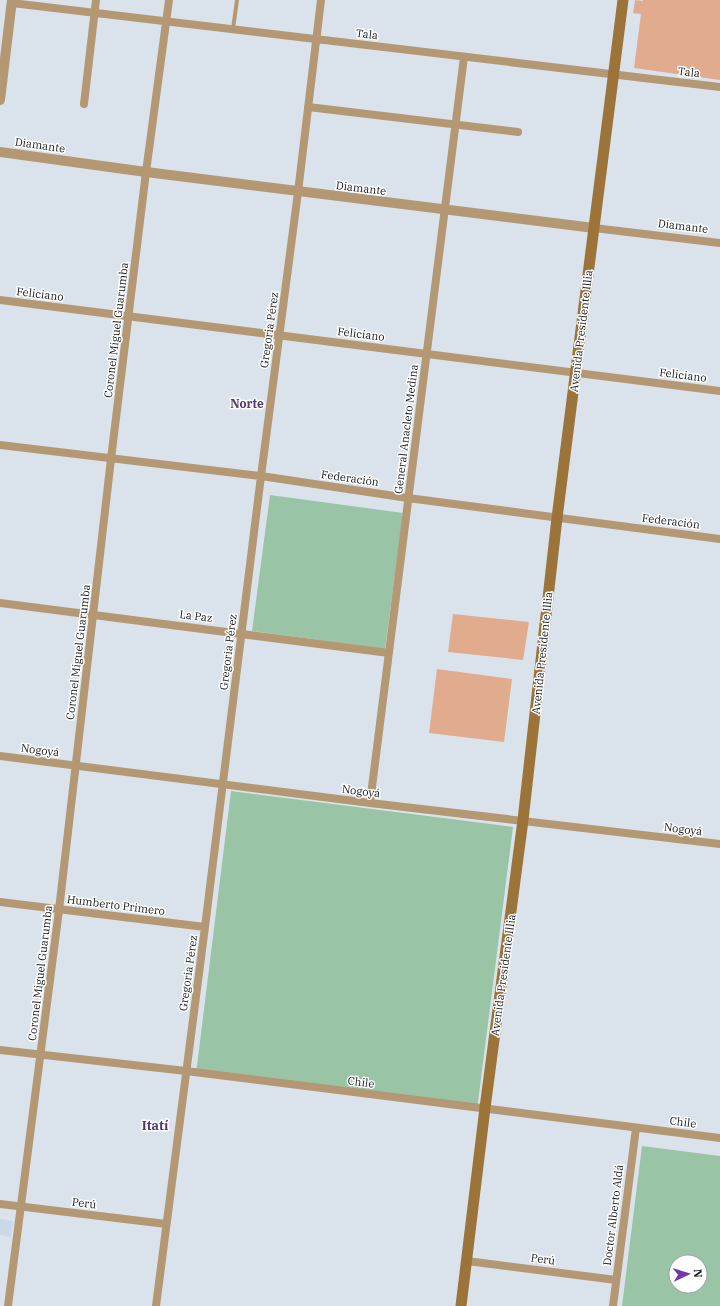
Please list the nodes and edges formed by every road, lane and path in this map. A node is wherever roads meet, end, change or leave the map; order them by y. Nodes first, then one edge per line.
1 (96, 0) edge
2 (169, 0) edge
3 (237, 0) edge
4 (321, 0) edge
5 (623, 0) edge
6 (12, 1) edge
7 (94, 12) junction
8 (166, 21) junction
9 (233, 28) junction
10 (316, 38) junction
11 (464, 57) junction
12 (2, 64) edge
13 (613, 74) junction
14 (720, 87) edge
15 (0, 100) edge
16 (84, 104) dead end
17 (308, 107) junction
18 (455, 125) junction
19 (518, 132) dead end
20 (0, 152) edge
21 (146, 172) junction
22 (298, 192) junction
23 (444, 210) junction
24 (594, 228) junction
25 (720, 243) edge
26 (0, 300) edge
27 (129, 316) junction
28 (279, 335) junction
29 (426, 354) junction
30 (575, 372) junction
31 (720, 391) edge
32 (0, 445) edge
33 (111, 459) junction
34 (260, 476) junction
35 (408, 498) junction
36 (557, 518) junction
37 (720, 539) edge
38 (0, 603) edge
39 (93, 614) junction
40 (242, 633) junction
41 (389, 653) junction
42 (0, 756) edge
43 (76, 765) junction
44 (222, 784) junction
45 (370, 803) junction
46 (523, 820) junction
47 (720, 844) edge
48 (0, 902) edge
49 (59, 910) junction
50 (205, 927) junction
51 (0, 1050) edge
52 (41, 1054) junction
53 (186, 1071) junction
54 (485, 1108) junction
55 (636, 1128) junction
56 (720, 1138) edge
57 (0, 1204) edge
58 (22, 1206) junction
59 (166, 1224) junction
60 (467, 1260) junction
61 (616, 1280) junction
62 (8, 1306) edge
63 (156, 1306) edge
64 (462, 1306) edge
65 (613, 1306) edge

1 - 7 street
2 - 8 street, Coronel Miguel Guarumba
3 - 9 lane
4 - 10 street, Gregoria Pérez
5 - 13 main road, Avenida Presidente Illia
6 - 7 street, Tala
6 - 12 street
7 - 8 street, Tala
7 - 16 street
8 - 9 street, Tala
8 - 21 street, Coronel Miguel Guarumba
9 - 10 street, Tala
10 - 11 street, Tala
10 - 17 street, Gregoria Pérez
11 - 13 street, Tala
11 - 18 street, General Anacleto Medina
12 - 15 street
13 - 14 street, Tala
13 - 24 main road, Avenida Presidente Illia
17 - 18 street
17 - 22 street, Gregoria Pérez
18 - 19 street
18 - 23 street, General Anacleto Medina
20 - 21 street, Diamante
21 - 22 street, Diamante
21 - 27 street, Coronel Miguel Guarumba
22 - 23 street, Diamante
22 - 28 street, Gregoria Pérez
23 - 24 street, Diamante
23 - 29 street, General Anacleto Medina
24 - 25 street, Diamante
24 - 30 main road, Avenida Presidente Illia
26 - 27 street, Feliciano
27 - 28 street, Feliciano
27 - 33 street, Coronel Miguel Guarumba
28 - 29 street, Feliciano
28 - 34 street, Gregoria Pérez
29 - 30 street, Feliciano
29 - 35 street, General Anacleto Medina
30 - 31 street, Feliciano
30 - 36 main road, Avenida Presidente Illia
32 - 33 street, Federación
33 - 34 street, Federación
33 - 39 street, Coronel Miguel Guarumba
34 - 35 street, Federación
34 - 40 street, Gregoria Pérez
35 - 36 street, Federación
35 - 41 street, General Anacleto Medina
36 - 37 street, Federación
36 - 46 main road, Avenida Presidente Illia
38 - 39 street, La Paz
39 - 40 street, La Paz
39 - 43 street, Coronel Miguel Guarumba
40 - 41 street, La Paz
40 - 44 street, Gregoria Pérez
41 - 45 street, General Anacleto Medina
42 - 43 street, Nogoyá
43 - 44 street, Nogoyá
43 - 49 street, Coronel Miguel Guarumba
44 - 45 street, Nogoyá
44 - 50 street, Gregoria Pérez
45 - 46 street, Nogoyá
46 - 47 street, Nogoyá
46 - 54 main road, Avenida Presidente Illia
48 - 49 street, Humberto Primero
49 - 50 street, Humberto Primero
49 - 52 street, Coronel Miguel Guarumba
50 - 53 street, Gregoria Pérez
51 - 52 street, Chile
52 - 53 street, Chile
52 - 58 street, Coronel Miguel Guarumba
53 - 54 street, Chile
53 - 59 street, Gregoria Pérez
54 - 55 street, Chile
54 - 60 main road, Avenida Presidente Illia
55 - 56 street, Chile
55 - 61 street, Doctor Alberto Aldá
57 - 58 street, Perú
58 - 59 street, Perú
58 - 62 street, Coronel Miguel Guarumba
59 - 63 street, Gregoria Pérez
60 - 61 street, Perú
60 - 64 main road, Avenida Presidente Illia
61 - 65 street, Doctor Alberto Aldá

